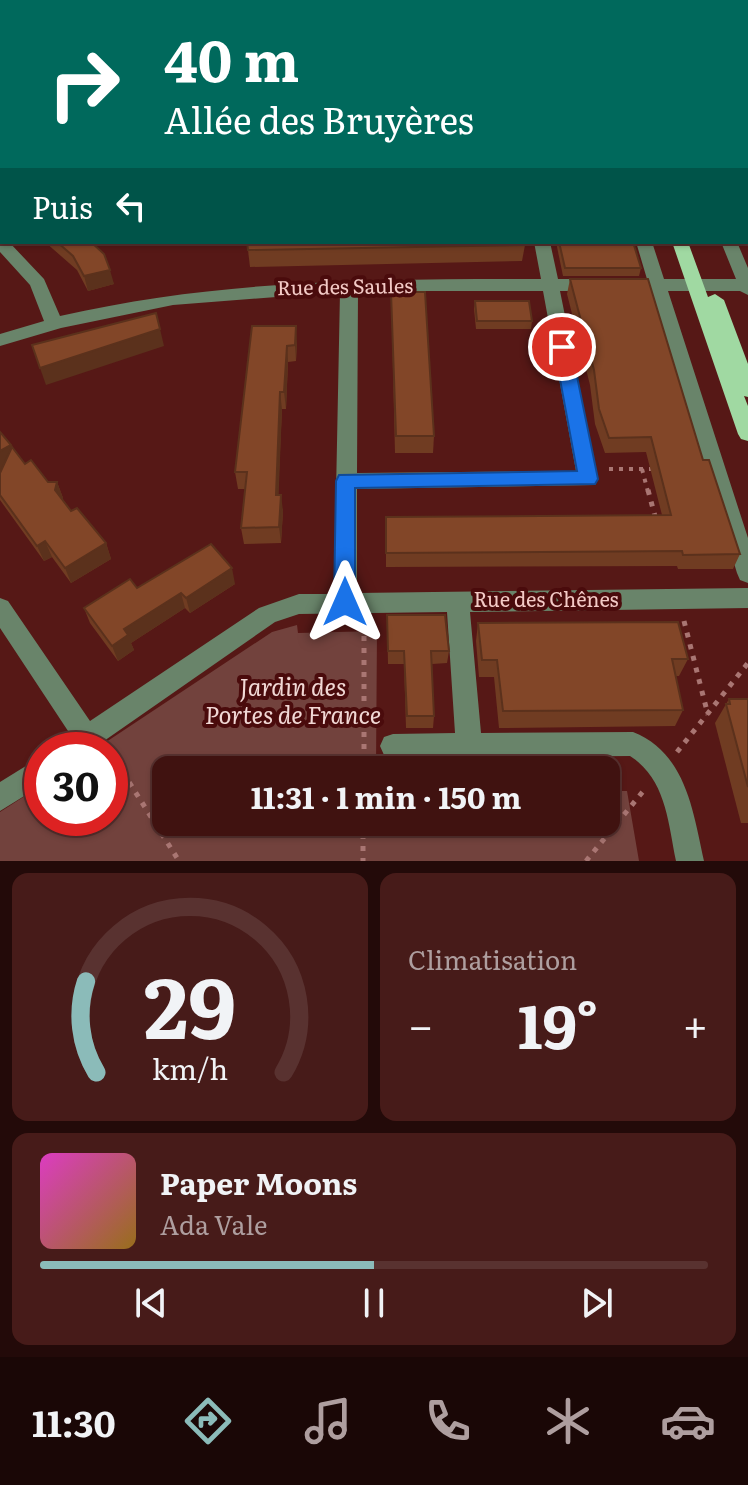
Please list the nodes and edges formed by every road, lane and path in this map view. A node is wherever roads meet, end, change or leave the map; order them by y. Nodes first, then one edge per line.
1 (2, 244) edge
2 (542, 244) edge
3 (645, 244) edge
4 (681, 244) edge
5 (694, 244) edge
6 (730, 244) edge
7 (349, 285) junction
8 (551, 285) junction
9 (658, 285) junction
10 (702, 285) junction
11 (748, 286) edge
12 (54, 324) junction
13 (0, 340) edge
14 (748, 390) edge
15 (748, 434) edge
16 (586, 469) junction
17 (671, 469) edge
18 (346, 481) junction
19 (748, 573) edge
20 (748, 598) edge
21 (354, 601) junction
22 (458, 601) junction
23 (0, 608) edge
24 (748, 663) edge
25 (71, 732) edge
26 (96, 732) edge
27 (393, 746) dead end
28 (469, 746) junction
29 (363, 756) edge
30 (663, 768) junction
31 (128, 780) edge
32 (24, 781) edge
33 (0, 798) edge
34 (363, 836) edge
35 (179, 861) edge
36 (363, 861) edge
37 (586, 861) edge
38 (690, 861) edge

1 - 12 street
2 - 8 street
3 - 9 street
4 - 10 main road
5 - 10 main road
6 - 11 street
7 - 8 street, Rue des Saules
7 - 12 street, Rue des Saules
7 - 18 street
8 - 9 street, Rue des Saules
8 - 16 street
9 - 10 street, Rue des Saules
9 - 19 street
10 - 11 street, Rue des Saules
10 - 14 main road
10 - 15 main road
12 - 13 street, Rue des Saules
16 - 17 path
16 - 18 street
18 - 21 street
20 - 22 street, Rue des Chênes
21 - 22 street, Rue des Chênes
21 - 26 street, Rue des Chênes
21 - 29 path
22 - 28 street
23 - 25 street
24 - 30 path
27 - 28 street
28 - 30 street
30 - 37 path
30 - 38 street
31 - 35 path
32 - 33 street
34 - 36 path

